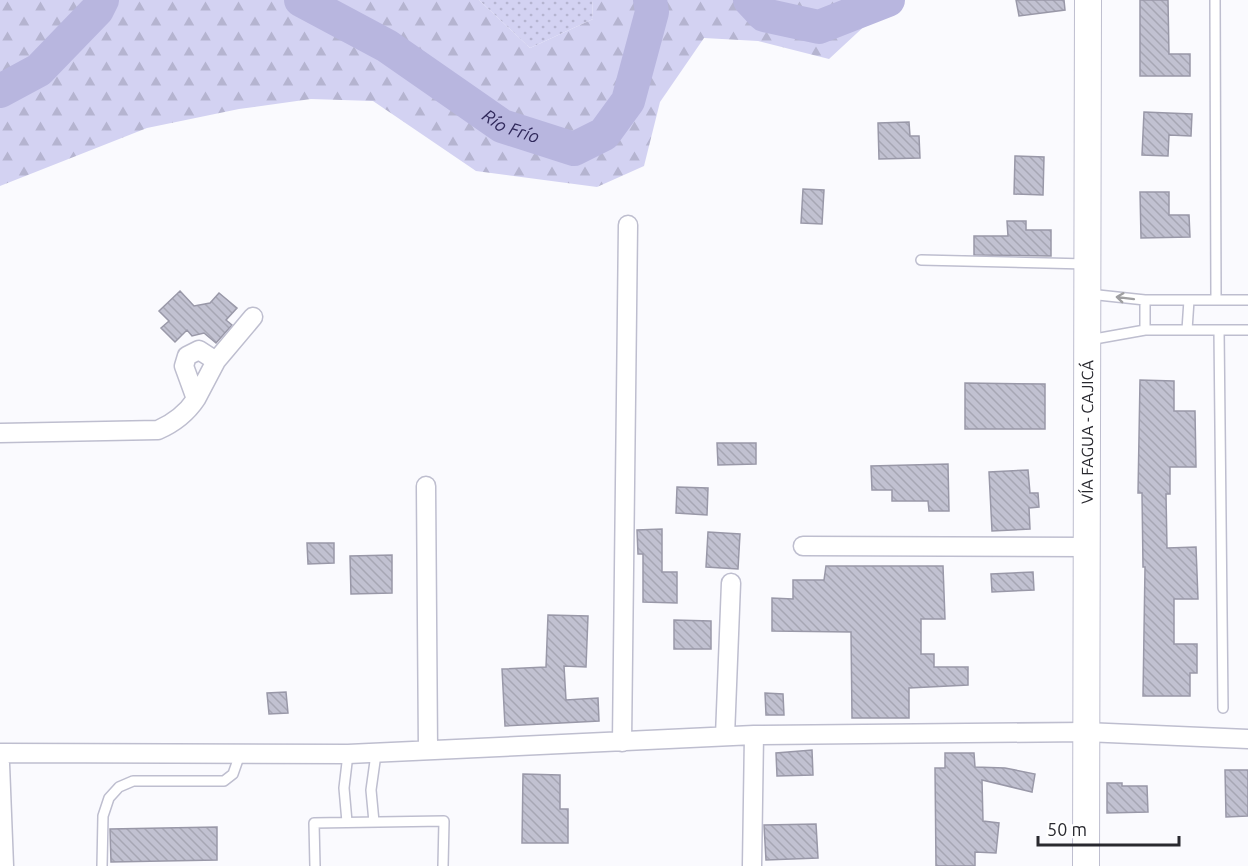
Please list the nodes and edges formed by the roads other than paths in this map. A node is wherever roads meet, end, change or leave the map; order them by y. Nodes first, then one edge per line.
1 (1088, 0) edge
2 (1215, 0) edge
3 (628, 225) dead end
4 (921, 260) dead end
5 (1086, 264) junction
6 (1087, 293) junction
7 (1145, 300) junction
8 (1189, 300) junction
9 (1216, 300) junction
10 (1248, 300) edge
11 (253, 317) dead end
12 (1145, 330) junction
13 (1187, 330) junction
14 (1219, 330) junction
15 (1248, 330) edge
16 (1088, 340) junction
17 (216, 361) junction
18 (196, 399) junction
19 (0, 433) edge
20 (426, 486) dead end
21 (802, 546) dead end
22 (1087, 547) junction
23 (731, 583) dead end
24 (1223, 708) dead end
25 (1085, 732) junction
26 (754, 735) junction
27 (725, 736) junction
28 (1248, 739) edge
29 (622, 742) junction
30 (428, 750) junction
31 (0, 753) edge
32 (376, 753) junction
33 (240, 754) junction
34 (348, 754) junction
35 (0, 764) edge
36 (347, 822) junction
37 (374, 822) junction
38 (4, 866) edge
39 (102, 866) edge
40 (315, 866) edge
41 (443, 866) edge
42 (752, 866) edge
43 (1086, 866) edge

1 - 5 street, VÍA FAGUA - CAJICÁ
2 - 9 lane
3 - 29 street
4 - 5 lane
5 - 6 street, VÍA FAGUA - CAJICÁ
7 -> 6 lane
6 - 16 street, VÍA FAGUA - CAJICÁ
7 - 8 lane
7 - 12 lane
8 - 9 lane
8 - 13 lane
9 - 10 lane
11 - 17 street
12 - 13 lane
12 - 16 lane
13 - 14 lane
14 - 15 lane
14 - 24 lane
16 - 22 street, VÍA FAGUA - CAJICÁ
17 - 18 street
17 - 18 street
18 - 19 street
20 - 30 street
21 - 22 street
22 - 25 street, VÍA FAGUA - CAJICÁ
23 - 27 street
25 - 26 street
25 - 28 street
25 - 43 street, VÍA FAGUA - CAJICÁ
26 - 27 street
26 - 42 street
27 - 29 street
29 - 30 street
30 - 32 street
31 - 33 street
32 - 34 street
32 - 37 lane
33 - 34 street
33 - 39 lane
34 - 36 lane
35 - 38 street
36 - 37 lane
36 - 40 lane
37 - 41 lane

